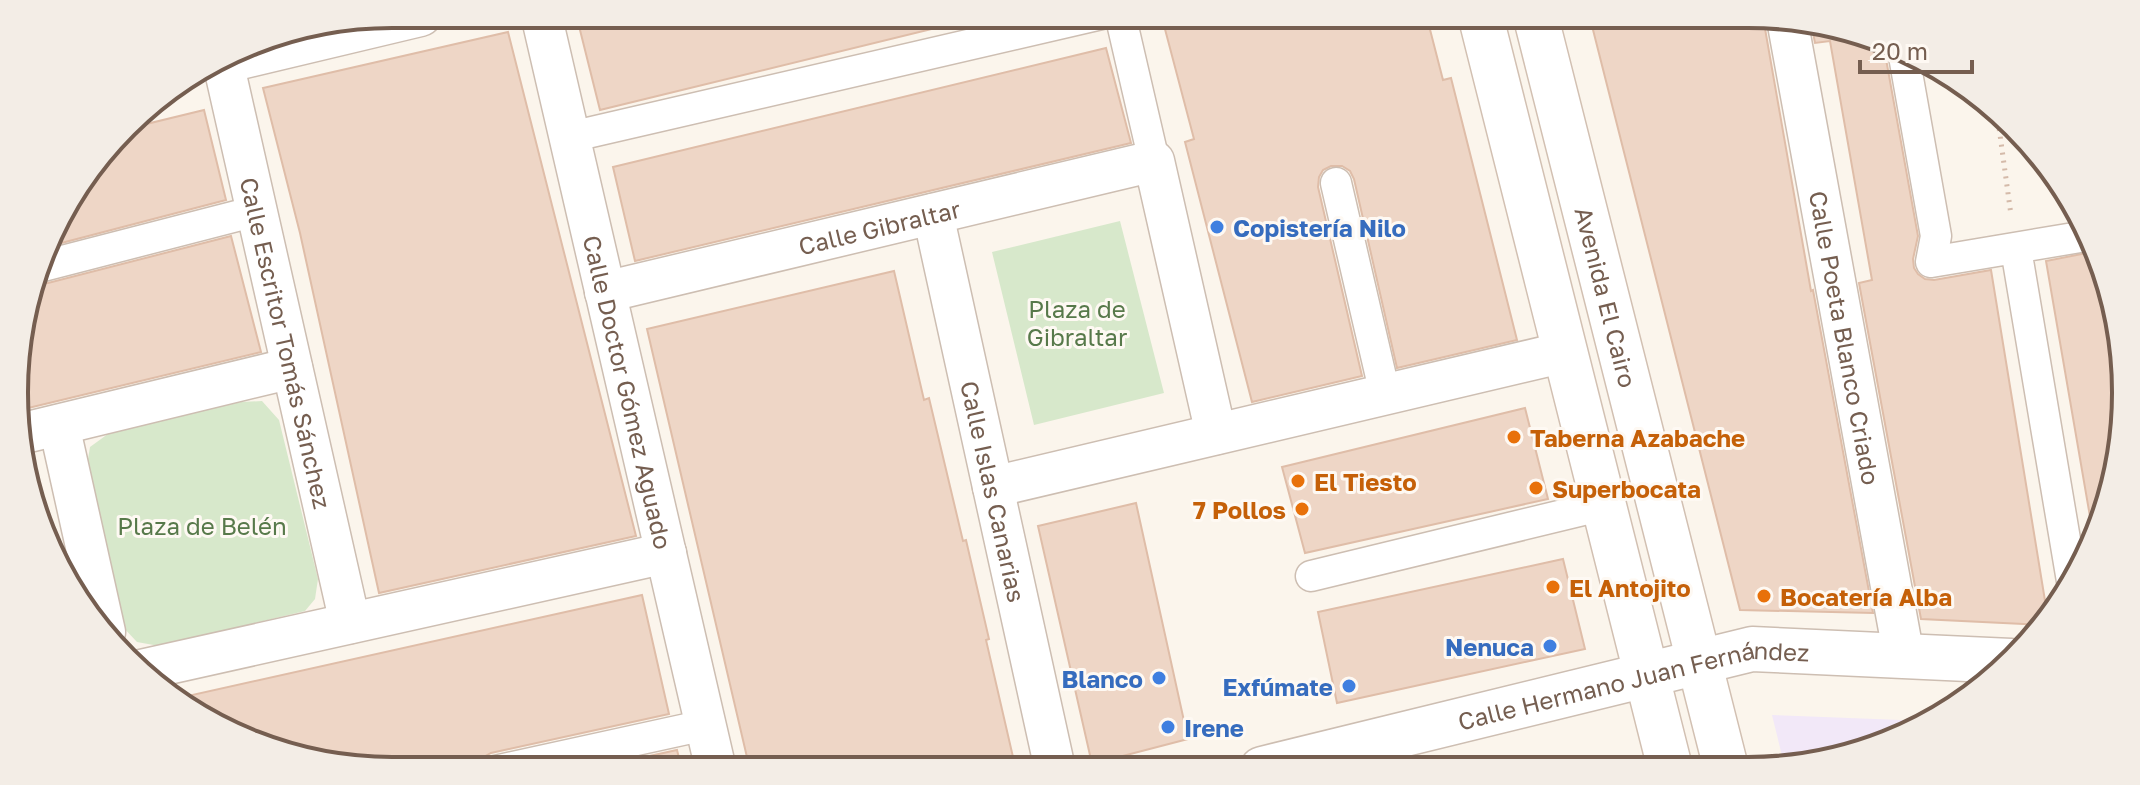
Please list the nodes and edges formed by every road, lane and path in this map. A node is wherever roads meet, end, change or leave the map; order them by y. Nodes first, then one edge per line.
1 (544, 28) edge
2 (1041, 28) edge
3 (1123, 28) edge
4 (1484, 28) edge
5 (1539, 28) edge
6 (353, 30) edge
7 (1789, 31) edge
8 (261, 53) edge
9 (1905, 64) edge
10 (225, 69) edge
11 (1999, 129) edge
12 (570, 137) junction
13 (1154, 161) junction
14 (1336, 183) dead end
15 (256, 211) junction
16 (933, 214) junction
17 (2077, 238) edge
18 (2016, 249) junction
19 (52, 264) edge
20 (605, 292) junction
21 (1565, 352) junction
22 (292, 368) junction
23 (1385, 394) junction
24 (59, 425) junction
25 (30, 432) edge
26 (1216, 434) junction
27 (993, 487) junction
28 (1604, 505) junction
29 (666, 553) junction
30 (2069, 563) edge
31 (1311, 576) dead end
32 (100, 610) edge
33 (350, 623) junction
34 (1904, 657) junction
35 (1995, 660) edge
36 (1699, 662) junction
37 (153, 667) edge
38 (1647, 675) junction
39 (705, 725) junction
40 (559, 757) edge
41 (713, 757) edge
42 (1052, 757) edge
43 (1311, 757) edge
44 (1667, 757) edge
45 (1723, 757) edge

1 - 12 street, Calle Doctor Gómez Aguado
2 - 12 street
3 - 13 street
4 - 21 main road
5 - 36 main road, Avenida El Cairo
6 - 8 main road
7 - 34 street, Calle Poeta Blanco Criado
9 - 18 street
10 - 15 street, Calle Escritor Tomás Sánchez
11 - 18 path
12 - 20 street, Calle Doctor Gómez Aguado
13 - 16 street, Calle Gibraltar
13 - 26 street
14 - 23 street
15 - 19 street
15 - 22 street, Calle Escritor Tomás Sánchez
16 - 20 street, Calle Gibraltar
16 - 27 street, Calle Islas Canarias
17 - 18 street
18 - 30 street
20 - 29 street, Calle Doctor Gómez Aguado
21 - 23 street
21 - 28 main road
22 - 24 street
22 - 33 street, Calle Escritor Tomás Sánchez
23 - 26 street
24 - 25 street
24 - 32 street
26 - 27 street
27 - 42 street, Calle Islas Canarias
28 - 31 street
28 - 38 main road
29 - 33 street
29 - 39 street, Calle Doctor Gómez Aguado
33 - 37 street
34 - 35 main road, Calle Hermano Juan Fernández
34 - 36 main road, Calle Hermano Juan Fernández
36 - 38 main road, Calle Hermano Juan Fernández
36 - 45 main road, Avenida El Cairo
38 - 43 main road, Calle Hermano Juan Fernández
38 - 44 main road
39 - 40 street
39 - 41 street, Calle Doctor Gómez Aguado

